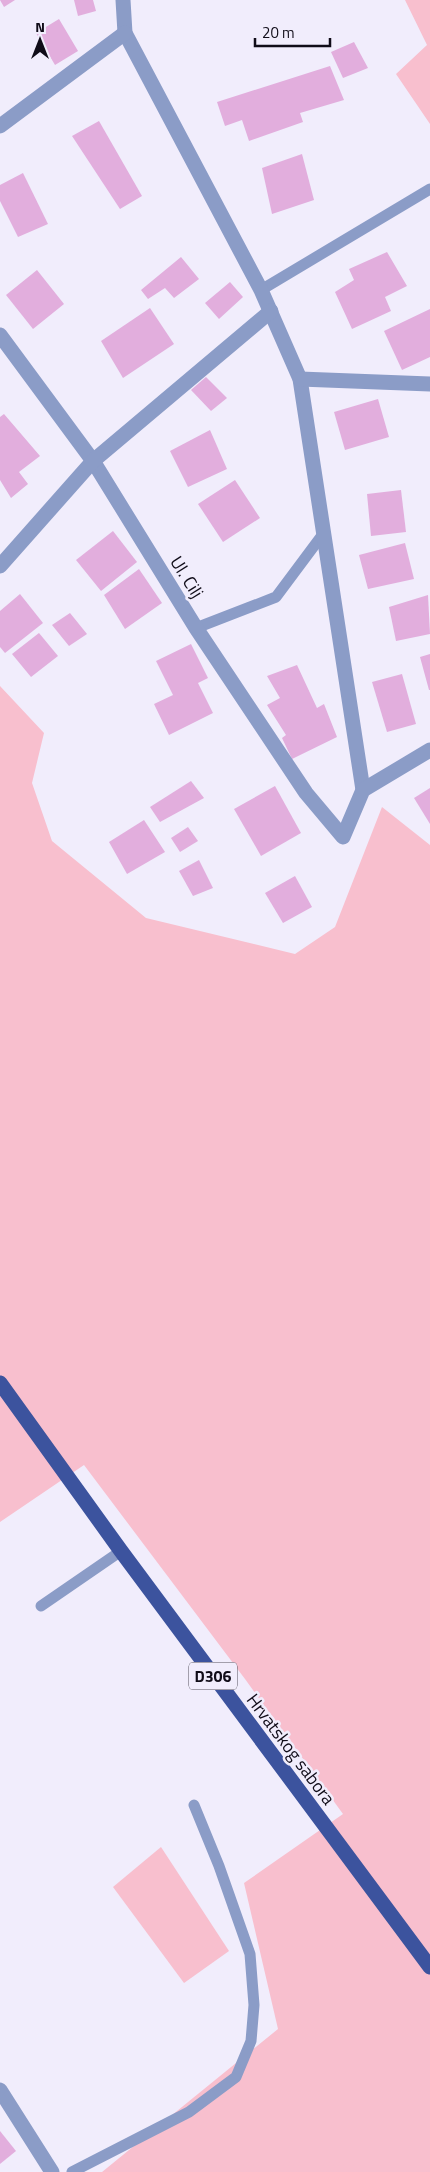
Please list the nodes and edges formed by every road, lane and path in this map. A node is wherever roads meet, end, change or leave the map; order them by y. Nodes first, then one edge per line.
1 (123, 0) edge
2 (125, 33) junction
3 (0, 126) edge
4 (430, 190) edge
5 (261, 290) junction
6 (271, 311) junction
7 (0, 335) edge
8 (300, 379) junction
9 (430, 384) edge
10 (92, 461) junction
11 (322, 534) junction
12 (0, 566) edge
13 (196, 628) junction
14 (430, 750) edge
15 (363, 790) junction
16 (0, 1383) edge
17 (121, 1551) junction
18 (41, 1606) dead end
19 (194, 1805) dead end
20 (430, 1967) edge
21 (0, 2090) edge
22 (52, 2172) edge
23 (72, 2172) edge

1 - 2 street
2 - 3 street
2 - 5 street
4 - 5 lane
5 - 6 street
6 - 8 street
6 - 10 street
7 - 10 street, Ul. Cilj
8 - 9 street
8 - 11 street
10 - 12 street
10 - 13 street, Ul. Cilj
11 - 13 lane
11 - 15 street
13 - 15 street, Ul. Cilj
14 - 15 street
16 - 17 main road, Hrvatskog sabora / D306
17 - 18 lane
17 - 20 main road, Hrvatskog sabora / D306
19 - 23 lane
21 - 22 street

